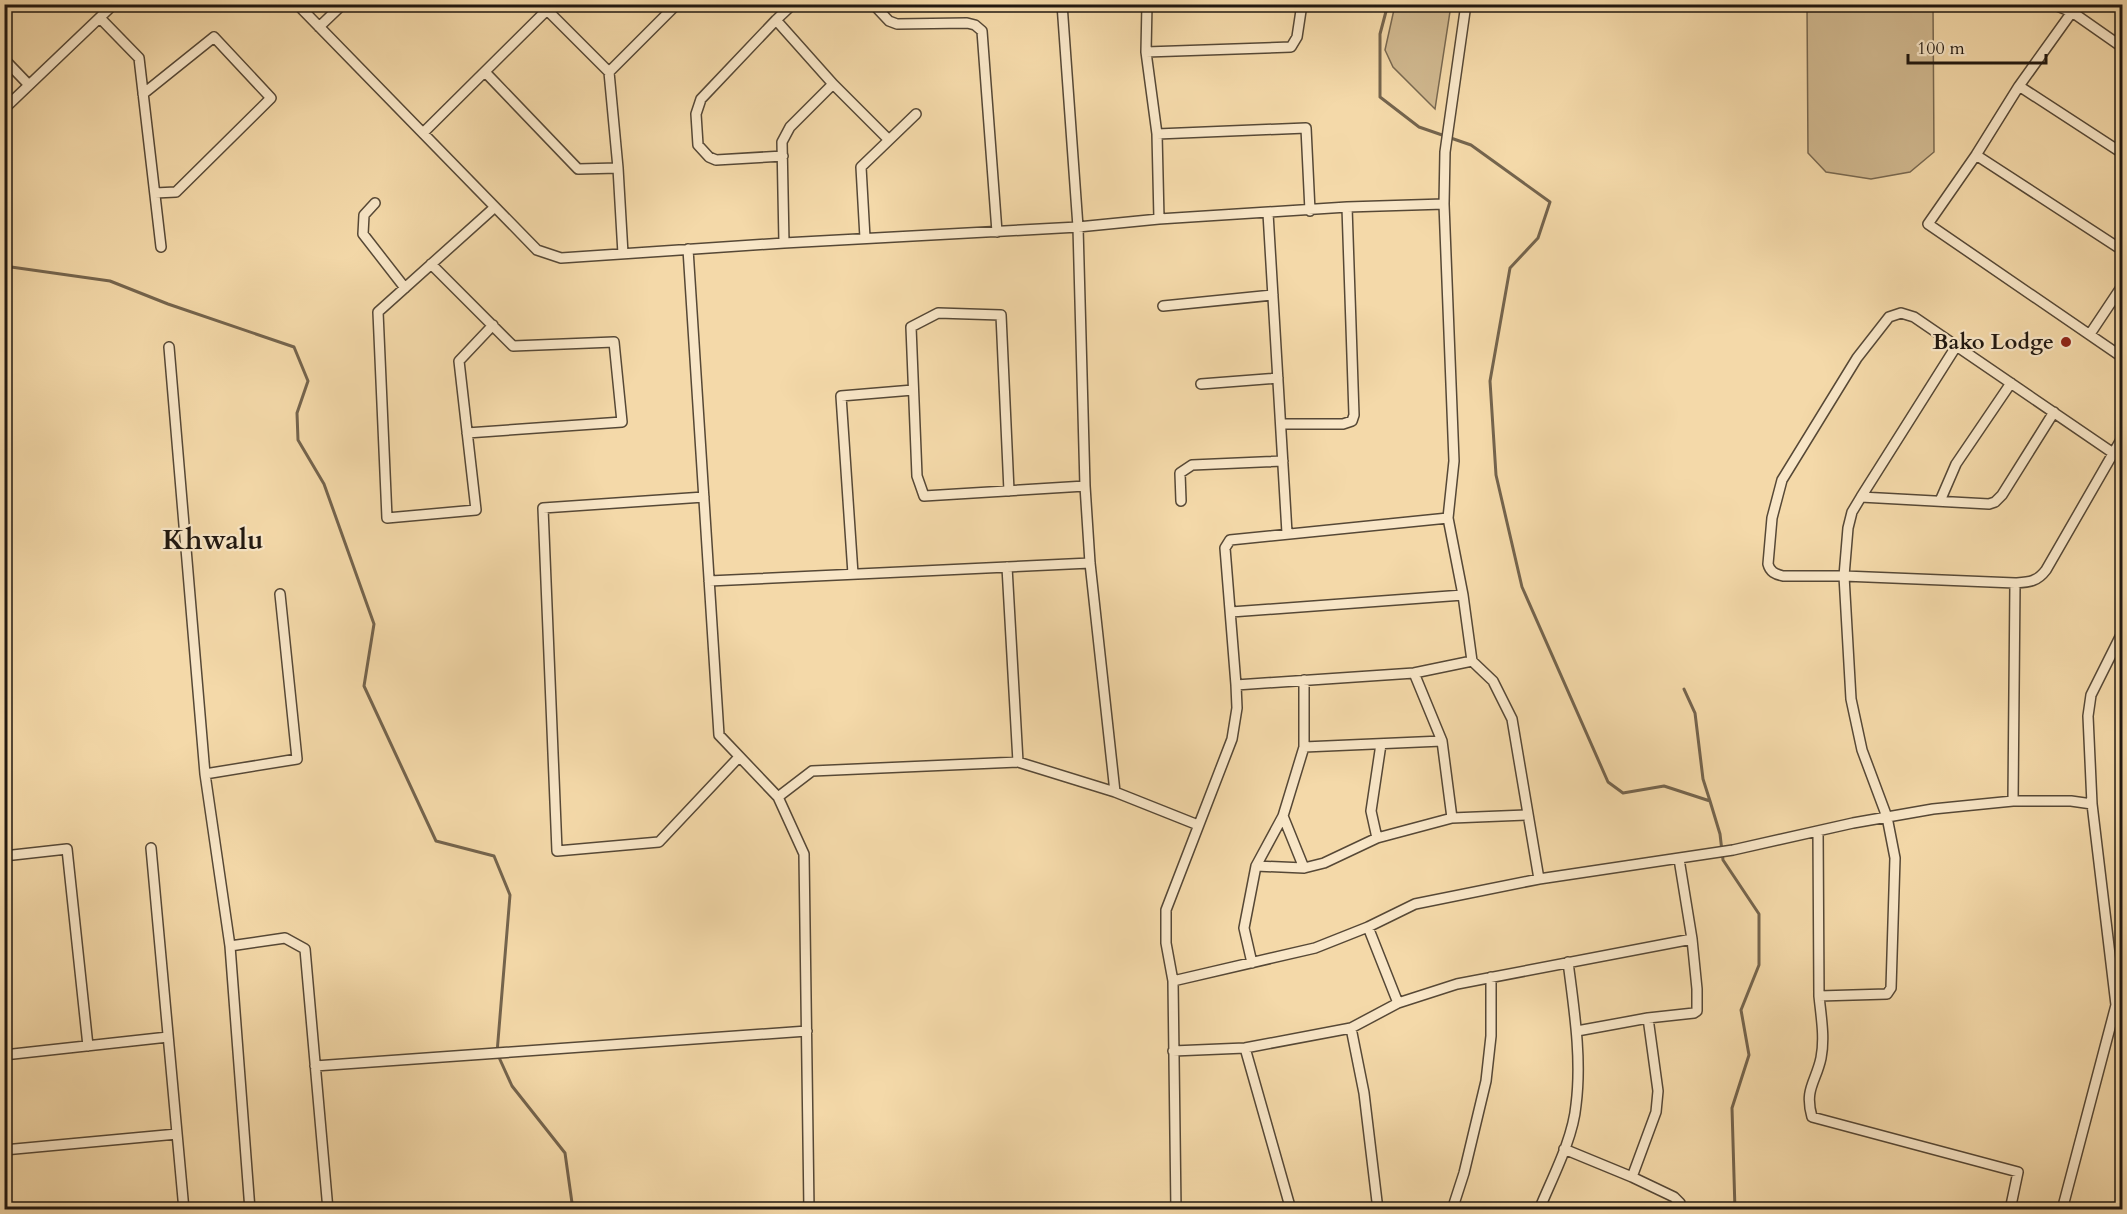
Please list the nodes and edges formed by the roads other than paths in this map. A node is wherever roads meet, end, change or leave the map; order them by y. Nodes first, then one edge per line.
1 (114, 4) edge
2 (297, 4) edge
3 (343, 4) edge
4 (677, 4) edge
5 (794, 4) edge
6 (873, 4) edge
7 (1062, 4) edge
8 (1146, 4) edge
9 (1302, 4) edge
10 (1466, 4) edge
11 (2052, 4) edge
12 (550, 8) edge
13 (2072, 12) junction
14 (100, 18) junction
15 (776, 20) junction
16 (319, 27) junction
17 (2122, 47) edge
18 (1146, 52) junction
19 (4, 59) edge
20 (485, 72) junction
21 (609, 72) junction
22 (833, 84) junction
23 (29, 85) junction
24 (2019, 86) junction
25 (143, 94) junction
26 (4, 109) edge
27 (916, 114) dead end
28 (423, 133) junction
29 (1157, 134) junction
30 (888, 139) junction
31 (2122, 153) edge
32 (1976, 155) junction
33 (783, 156) junction
34 (618, 168) junction
35 (155, 193) junction
36 (375, 203) dead end
37 (1444, 204) junction
38 (495, 207) junction
39 (1347, 207) junction
40 (1310, 211) junction
41 (1268, 213) junction
42 (1159, 219) junction
43 (1078, 227) junction
44 (997, 232) junction
45 (865, 238) junction
46 (784, 243) junction
47 (161, 247) dead end
48 (688, 249) junction
49 (2122, 250) edge
50 (623, 254) junction
51 (431, 264) junction
52 (2122, 286) edge
53 (405, 288) junction
54 (1273, 295) junction
55 (1163, 306) dead end
56 (493, 325) junction
57 (2090, 334) junction
58 (1957, 345) junction
59 (169, 347) dead end
60 (2122, 357) edge
61 (1278, 378) junction
62 (2011, 383) junction
63 (1201, 384) dead end
64 (913, 390) junction
65 (2054, 412) junction
66 (1281, 424) junction
67 (467, 433) junction
68 (2122, 438) edge
69 (2113, 453) junction
70 (1283, 461) junction
71 (1085, 486) junction
72 (1009, 490) junction
73 (704, 497) junction
74 (1861, 497) junction
75 (1181, 501) dead end
76 (1940, 501) junction
77 (1448, 518) junction
78 (1287, 533) junction
79 (1090, 563) junction
80 (1007, 567) junction
81 (853, 574) junction
82 (1845, 576) junction
83 (709, 580) junction
84 (2015, 583) junction
85 (280, 594) dead end
86 (1463, 595) junction
87 (1232, 612) junction
88 (2122, 633) edge
89 (1472, 661) junction
90 (1414, 673) junction
91 (1304, 680) junction
92 (1236, 685) junction
93 (1442, 741) junction
94 (1381, 744) junction
95 (1305, 747) junction
96 (739, 757) junction
97 (1017, 762) junction
98 (206, 774) junction
99 (1115, 792) junction
100 (778, 797) junction
101 (2013, 801) junction
102 (2092, 804) junction
103 (1528, 814) junction
104 (1283, 816) junction
105 (1887, 817) junction
106 (1452, 818) junction
107 (1198, 825) junction
108 (1818, 831) junction
109 (1377, 838) junction
110 (151, 848) dead end
111 (4, 856) edge
112 (1679, 859) junction
113 (1256, 866) junction
114 (1304, 867) junction
115 (1539, 879) junction
116 (1368, 927) junction
117 (1692, 939) junction
118 (230, 946) junction
119 (1568, 962) junction
120 (1252, 963) junction
121 (1491, 977) junction
122 (1173, 981) junction
123 (1819, 996) junction
124 (1398, 1003) junction
125 (1648, 1018) junction
126 (1351, 1028) junction
127 (807, 1031) junction
128 (1577, 1031) junction
129 (168, 1037) junction
130 (88, 1046) junction
131 (1245, 1048) junction
132 (1173, 1051) junction
133 (4, 1055) edge
134 (315, 1066) junction
135 (177, 1134) junction
136 (1564, 1149) junction
137 (4, 1150) edge
138 (1632, 1177) junction
139 (184, 1209) edge
140 (250, 1209) edge
141 (328, 1209) edge
142 (809, 1209) edge
143 (1176, 1209) edge
144 (1291, 1209) edge
145 (1378, 1209) edge
146 (1452, 1209) edge
147 (1539, 1209) edge
148 (1682, 1209) edge
149 (2010, 1209) edge
150 (2062, 1209) edge

1 - 14 street
2 - 16 street
3 - 16 street
4 - 21 street
5 - 15 street
6 - 44 street
7 - 43 street
8 - 18 street
9 - 18 street
10 - 37 street
11 - 13 street
12 - 20 street
12 - 21 street
13 - 17 street
13 - 24 street
14 - 23 street
14 - 25 street
15 - 22 street
15 - 33 street
16 - 28 street
18 - 29 street
19 - 23 street
20 - 28 street
20 - 34 street
21 - 34 street
22 - 30 street
22 - 33 street
23 - 26 street
24 - 31 street
24 - 32 street
25 - 35 street
25 - 35 street
27 - 30 street
28 - 38 street
29 - 40 street
29 - 42 street
30 - 45 street
32 - 49 street
32 - 57 street
33 - 46 street
34 - 50 street
35 - 47 street
36 - 53 street
37 - 39 street
37 - 77 street
38 - 50 street
38 - 51 street
39 - 40 street
39 - 66 street
40 - 41 street
41 - 42 street
41 - 54 street
42 - 43 street
43 - 44 street
43 - 71 street
44 - 45 street
45 - 46 street
46 - 48 street
48 - 50 street
48 - 73 street
51 - 53 street
51 - 56 street
52 - 57 street
53 - 67 street
54 - 55 street
54 - 61 street
56 - 67 street
56 - 67 street
57 - 60 street
58 - 62 street
58 - 74 street
58 - 82 street
59 - 98 street
61 - 63 street
61 - 66 street
62 - 65 street
62 - 76 street
64 - 72 street
64 - 72 street
64 - 81 street
65 - 69 street
65 - 76 street
66 - 70 street
68 - 69 street
69 - 84 street
70 - 75 street
70 - 78 street
71 - 72 street
71 - 79 street
73 - 83 street
73 - 96 street
74 - 76 street
74 - 82 street
77 - 78 street
77 - 86 street
78 - 87 street
79 - 80 street
79 - 99 street
80 - 81 street
80 - 97 street
81 - 83 street
82 - 84 street
82 - 105 street
83 - 96 street
84 - 101 street
85 - 98 street
86 - 87 street
86 - 89 street
87 - 92 street
88 - 102 street
89 - 90 street
89 - 103 street
90 - 91 street
90 - 93 street
91 - 92 street
91 - 95 street
92 - 107 street
93 - 94 street
93 - 106 street
94 - 95 street
94 - 109 street
95 - 104 street
96 - 100 street
97 - 99 street
97 - 100 street
98 - 118 street
99 - 107 street
100 - 127 street
101 - 102 street
101 - 105 street
102 - 150 street
103 - 106 street
103 - 115 street
104 - 113 street
104 - 114 street
105 - 108 street
105 - 123 street
106 - 109 street
107 - 122 street
108 - 112 street
108 - 123 street
109 - 114 street
110 - 129 street
111 - 130 street
112 - 115 street
112 - 117 street
113 - 114 street
113 - 120 street
115 - 116 street
116 - 120 street
116 - 124 street
117 - 119 street
117 - 125 street
118 - 134 street
118 - 140 street
119 - 121 street
119 - 128 street
120 - 122 street
121 - 124 street
121 - 146 street
122 - 132 street
123 - 149 street
124 - 126 street
125 - 128 street
125 - 138 street
126 - 131 street
126 - 145 street
127 - 134 street
127 - 142 street
128 - 136 street
129 - 130 street
129 - 135 street
130 - 133 street
131 - 132 street
131 - 144 street
132 - 143 street
134 - 141 street
135 - 137 street
135 - 139 street
136 - 138 street
136 - 147 street
138 - 148 street

